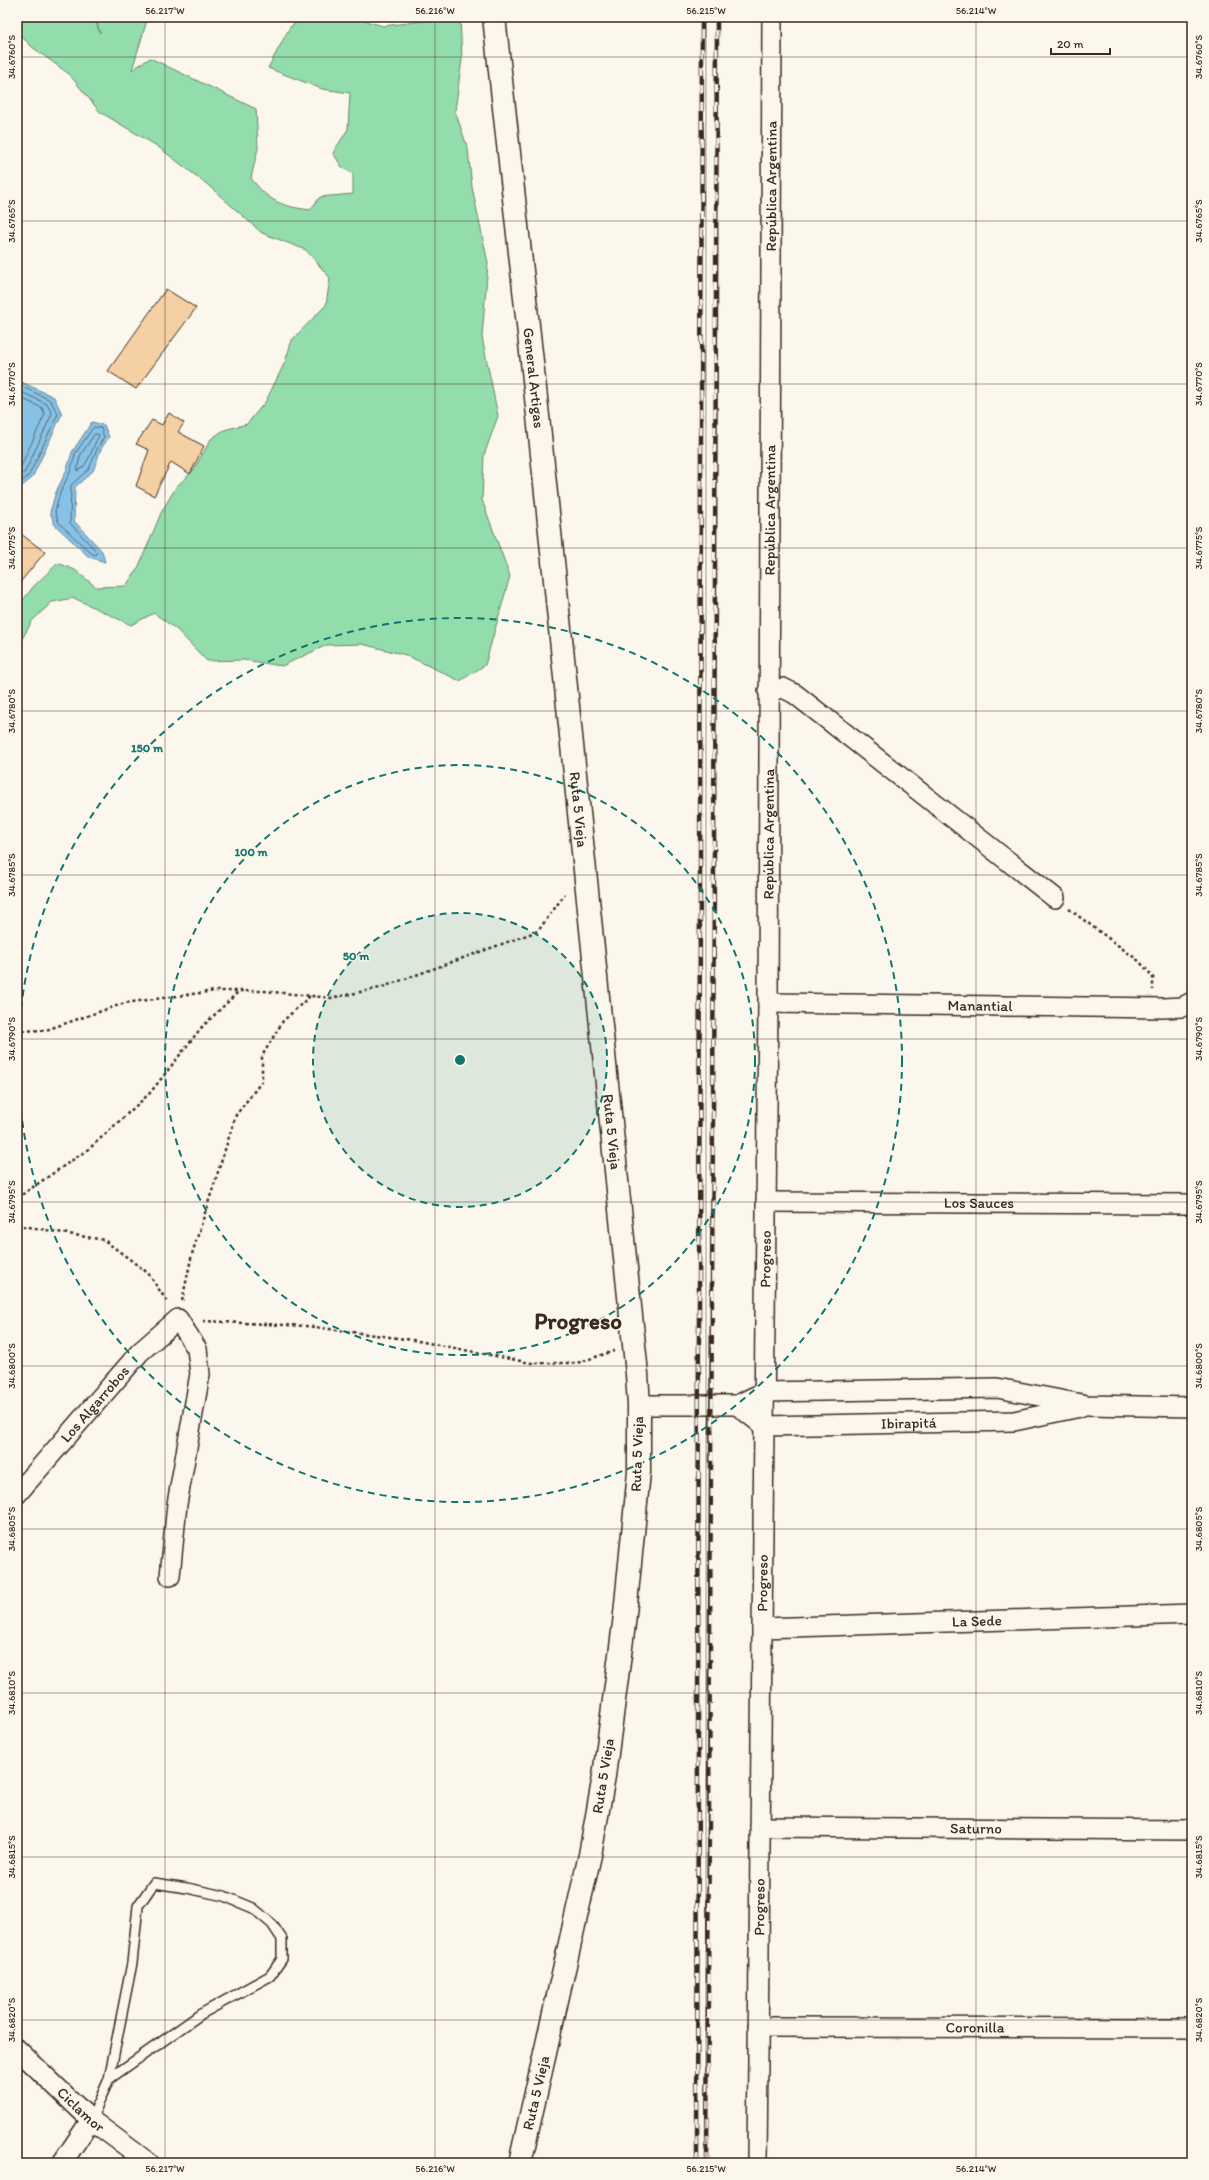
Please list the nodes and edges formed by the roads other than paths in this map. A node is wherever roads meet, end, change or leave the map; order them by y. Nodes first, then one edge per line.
1 (494, 17) edge
2 (772, 17) edge
3 (768, 691) junction
4 (570, 738) joint
5 (1056, 898) road end
6 (1192, 1002) edge
7 (768, 1003) junction
8 (766, 1202) junction
9 (1192, 1204) edge
10 (764, 1392) junction
11 (639, 1405) junction
12 (737, 1405) junction
13 (1087, 1405) junction
14 (1192, 1407) edge
15 (764, 1426) junction
16 (17, 1494) edge
17 (170, 1576) dead end
18 (1192, 1614) edge
19 (762, 1628) junction
20 (760, 1827) junction
21 (1192, 1830) edge
22 (758, 2027) junction
23 (1192, 2028) edge
24 (17, 2049) edge
25 (109, 2079) junction
26 (91, 2120) junction
27 (62, 2163) edge
28 (149, 2163) edge
29 (520, 2163) edge
30 (757, 2163) edge

1 - 4 street, General Artigas
2 - 3 street, República Argentina
3 - 5 street
3 - 7 street, República Argentina
4 - 11 street, Ruta 5 Vieja
6 - 7 street, Manantial
7 - 8 street, Progreso
8 - 9 street, Los Sauces
8 - 10 street, Progreso
10 - 12 street, Ibirapitá
10 - 13 street, Ibirapitá
10 - 15 street, Progreso
11 - 12 street, Ibirapitá
11 - 29 street, Ruta 5 Vieja
12 - 15 street
13 - 14 street, Ibirapitá
13 - 15 street, Ibirapitá
15 - 19 street, Progreso
16 - 17 street, Los Algarrobos
18 - 19 street, La Sede
19 - 20 street, Progreso
20 - 21 street, Saturno
20 - 22 street, Progreso
22 - 23 street, Coronilla
22 - 30 street, Progreso
24 - 26 street, Ciclamor
25 - 25 lane
25 - 26 lane
26 - 27 street
26 - 28 street, Ciclamor

